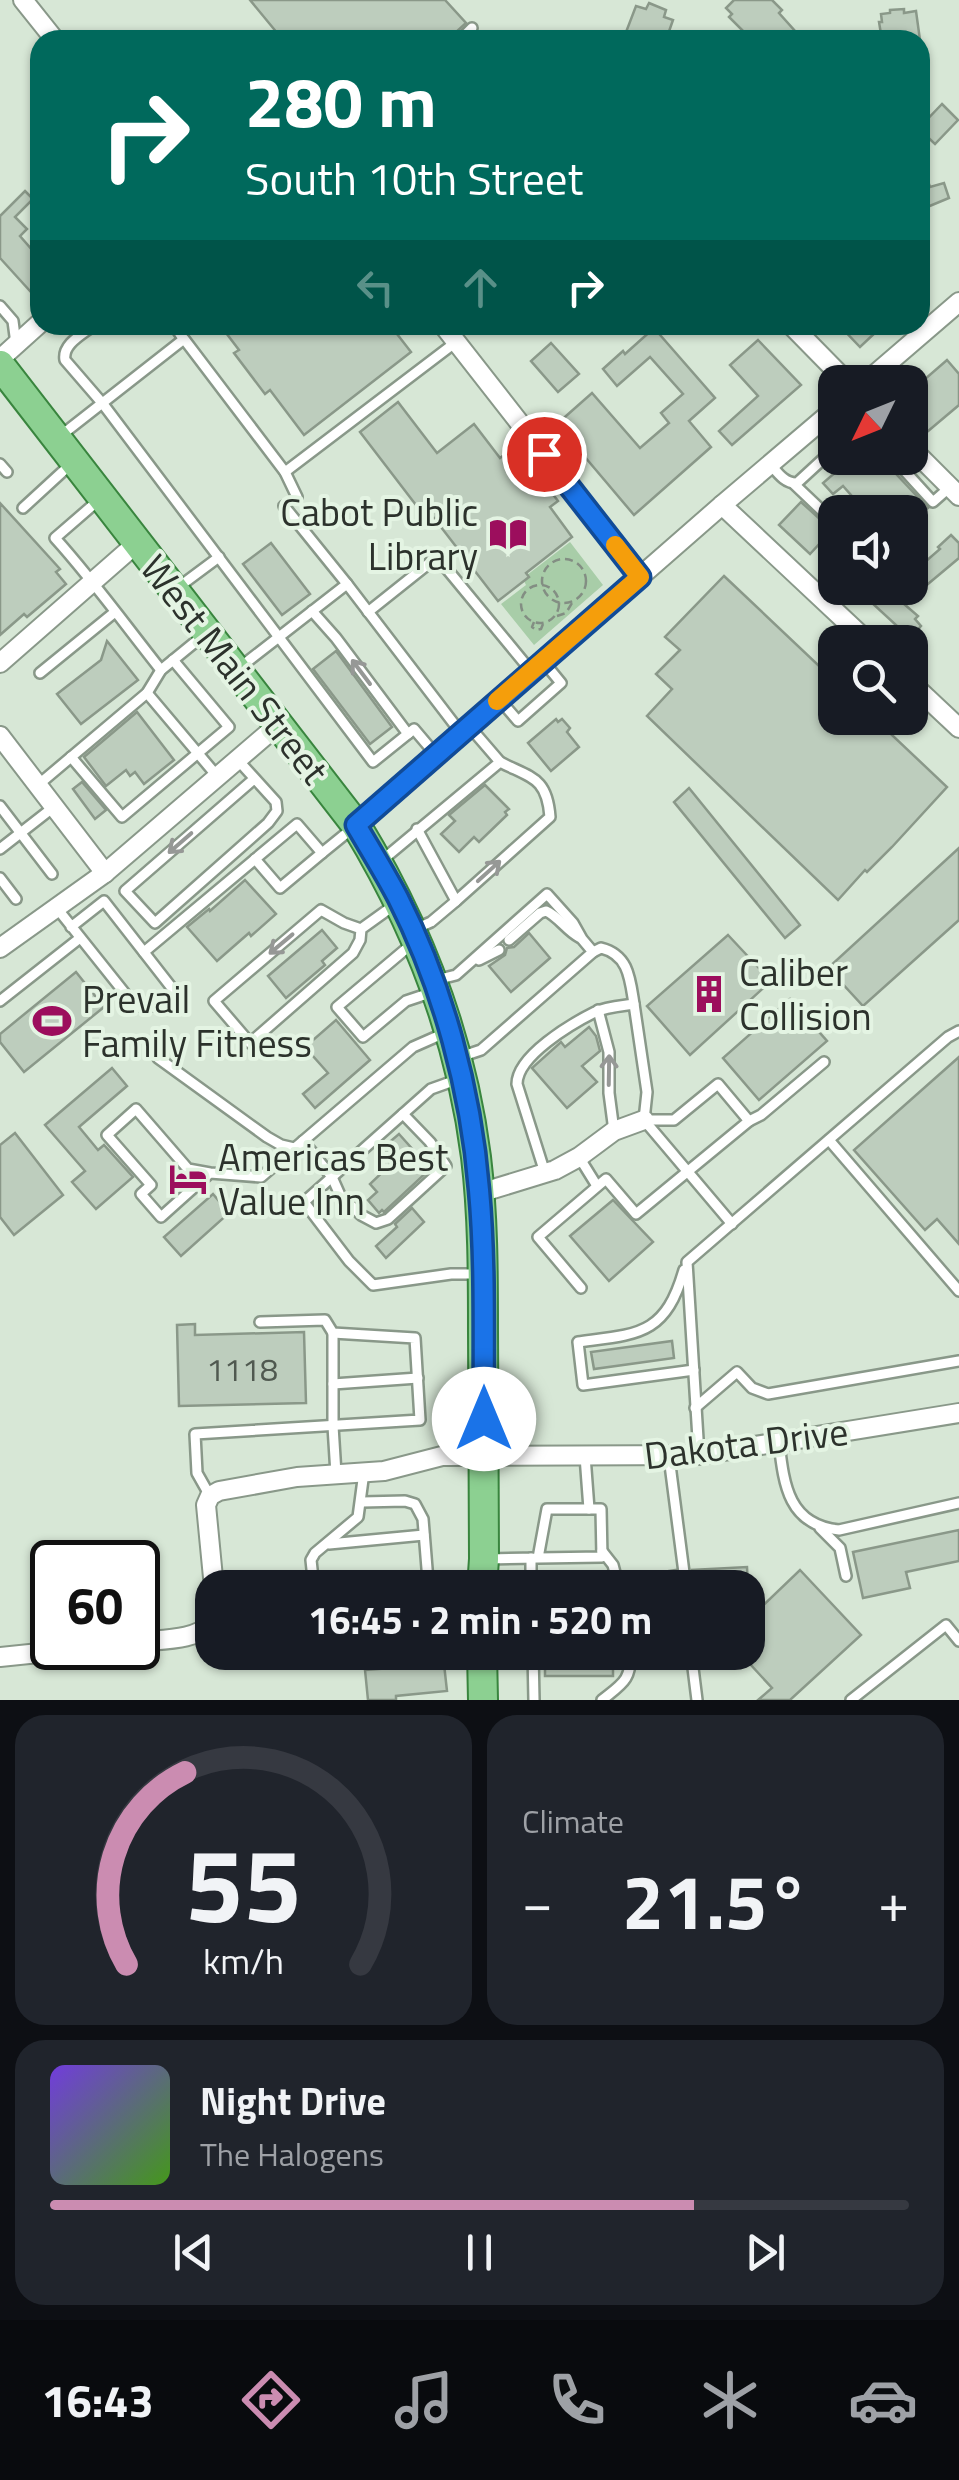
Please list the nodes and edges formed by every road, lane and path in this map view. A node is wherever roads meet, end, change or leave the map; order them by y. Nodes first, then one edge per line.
1 (23, 0) edge
2 (47, 30) edge
3 (959, 302) edge
4 (0, 306) edge
5 (930, 327) edge
6 (30, 332) edge
7 (82, 335) edge
8 (181, 335) edge
9 (451, 335) edge
10 (801, 335) edge
11 (921, 335) edge
12 (184, 340) junction
13 (456, 342) junction
14 (5, 356) edge
15 (830, 365) edge
16 (886, 365) edge
17 (102, 404) junction
18 (818, 423) edge
19 (56, 438) junction
20 (74, 461) junction
21 (818, 463) edge
22 (770, 464) junction
23 (928, 465) edge
24 (285, 472) junction
25 (908, 475) edge
26 (794, 484) junction
27 (954, 492) edge
28 (297, 497) dead end
29 (102, 498) junction
30 (722, 505) junction
31 (284, 506) dead end
32 (818, 506) edge
33 (23, 508) dead end
34 (137, 543) junction
35 (218, 557) junction
36 (640, 577) junction
37 (94, 581) junction
38 (347, 584) junction
39 (542, 586) junction
40 (174, 590) junction
41 (818, 595) edge
42 (572, 602) junction
43 (559, 603) junction
44 (829, 605) edge
45 (312, 611) junction
46 (115, 612) junction
47 (368, 612) junction
48 (555, 615) junction
49 (850, 625) edge
50 (207, 632) junction
51 (279, 638) junction
52 (173, 660) junction
53 (0, 661) edge
54 (537, 666) junction
55 (161, 670) junction
56 (236, 670) junction
57 (40, 673) dead end
58 (148, 694) junction
59 (499, 699) junction
60 (928, 699) edge
61 (279, 724) junction
62 (959, 728) edge
63 (465, 729) junction
64 (408, 734) junction
65 (0, 736) edge
66 (198, 754) junction
67 (436, 755) junction
68 (71, 757) junction
69 (237, 759) junction
70 (500, 762) junction
71 (217, 776) junction
72 (254, 780) junction
73 (38, 785) junction
74 (0, 806) edge
75 (55, 806) junction
76 (356, 825) junction
77 (417, 830) junction
78 (21, 833) junction
79 (0, 849) edge
80 (322, 853) junction
81 (255, 859) junction
82 (379, 863) junction
83 (105, 873) junction
84 (52, 874) dead end
85 (0, 878) edge
86 (126, 891) junction
87 (16, 900) dead end
88 (456, 901) junction
89 (400, 902) junction
90 (56, 907) junction
91 (72, 927) junction
92 (361, 929) junction
93 (415, 935) junction
94 (80, 938) junction
95 (582, 938) junction
96 (509, 940) dead end
97 (2, 942) edge
98 (498, 950) dead end
99 (144, 952) junction
100 (593, 952) junction
101 (468, 964) junction
102 (434, 986) junction
103 (0, 1001) edge
104 (634, 1004) junction
105 (598, 1010) junction
106 (959, 1031) edge
107 (456, 1056) junction
108 (158, 1058) dead end
109 (824, 1062) dead end
110 (404, 1114) junction
111 (644, 1120) junction
112 (749, 1121) junction
113 (614, 1131) junction
114 (829, 1140) junction
115 (298, 1145) junction
116 (580, 1157) junction
117 (477, 1164) junction
118 (446, 1166) junction
119 (687, 1171) junction
120 (546, 1173) junction
121 (210, 1174) junction
122 (332, 1176) junction
123 (597, 1186) junction
124 (480, 1193) junction
125 (732, 1224) junction
126 (686, 1262) junction
127 (482, 1274) junction
128 (957, 1285) edge
129 (581, 1288) dead end
130 (260, 1322) dead end
131 (333, 1332) junction
132 (959, 1362) edge
133 (694, 1370) junction
134 (418, 1378) junction
135 (333, 1384) junction
136 (695, 1408) junction
137 (959, 1413) edge
138 (333, 1426) junction
139 (779, 1443) junction
140 (699, 1455) junction
141 (484, 1456) junction
142 (585, 1456) junction
143 (668, 1457) junction
144 (364, 1472) junction
145 (336, 1474) junction
146 (210, 1496) junction
147 (362, 1502) junction
148 (959, 1503) edge
149 (589, 1509) junction
150 (820, 1528) junction
151 (424, 1535) junction
152 (326, 1544) junction
153 (602, 1551) junction
154 (534, 1558) junction
155 (484, 1559) junction
156 (212, 1570) edge
157 (312, 1570) edge
158 (430, 1570) edge
159 (483, 1570) edge
160 (533, 1570) edge
161 (614, 1570) edge
162 (684, 1570) edge
163 (846, 1576) dead end
164 (195, 1634) edge
165 (160, 1639) edge
166 (959, 1642) edge
167 (30, 1654) edge
168 (0, 1657) edge
169 (482, 1670) edge
170 (533, 1670) edge
171 (630, 1670) edge
172 (693, 1670) edge
173 (483, 1700) edge
174 (534, 1700) edge
175 (602, 1700) edge
176 (697, 1700) edge
177 (851, 1700) edge

1 - 2 street
3 - 5 street
4 - 14 lane
6 - 14 street
7 - 17 lane
8 - 12 lane
9 - 13 street
10 - 15 street
11 - 16 street
12 - 17 lane
12 - 24 lane
13 - 24 lane
13 - 36 street
14 - 19 main road, West Main Street
17 - 19 lane
17 - 35 lane
18 - 22 street
19 - 20 main road, West Main Street
20 - 29 main road, West Main Street
20 - 33 lane
21 - 26 lane
22 - 26 lane
22 - 30 street
23 - 27 street
24 - 28 lane
25 - 27 lane
26 - 32 lane
29 - 34 main road, West Main Street
29 - 37 lane
30 - 36 street
30 - 41 street
31 - 38 lane
34 - 37 street
34 - 40 main road, West Main Street
35 - 40 lane
35 - 51 lane
36 - 54 street
37 - 46 lane
37 - 53 street
38 - 45 lane
38 - 47 lane
39 - 42 path
39 - 43 path
39 - 48 path
40 - 50 main road, West Main Street
42 - 43 path
42 - 48 path
43 - 48 path
44 - 49 street
45 - 51 lane
64 -> 45 lane
46 - 55 lane
46 - 57 lane
47 - 54 lane
47 - 63 lane
50 - 52 lane
50 - 56 main road, West Main Street
51 - 56 lane
51 - 64 lane
52 - 55 lane
52 - 66 lane
54 - 59 street
54 - 59 lane
55 - 58 lane
56 - 61 main road, West Main Street
58 - 66 lane
58 - 68 lane
59 - 63 street
60 - 62 street
61 - 69 street
61 - 76 main road, West Main Street
63 - 67 street
63 - 70 lane
64 - 67 lane
65 - 73 street
66 - 68 lane
66 - 71 lane
67 - 76 street
68 - 73 lane
69 - 71 street
69 - 72 lane
70 - 77 lane
88 -> 70 lane
71 - 83 street
72 -> 86 lane
72 - 86 lane
73 - 75 street
74 - 78 lane
75 - 78 lane
75 - 83 street
76 - 80 lane
76 - 82 main road, West Main Street
77 - 82 lane
77 - 88 lane
78 - 79 lane
78 - 84 lane
80 - 81 lane
80 - 81 lane
81 - 99 lane
82 - 89 main road, West Main Street
83 - 86 lane
83 - 90 street
85 - 87 lane
88 - 93 lane
89 - 92 lane
89 - 93 main road, West Main Street
90 - 91 lane
90 - 97 street
91 - 94 lane
91 - 99 lane
92 -> 92 lane
93 - 102 main road, West Main Street
93 - 102 lane
94 - 99 lane
94 - 103 lane
95 - 96 lane
95 - 100 lane
95 - 101 lane
98 - 101 lane
100 - 104 lane
100 - 107 lane
101 - 102 lane
102 - 107 main road, West Main Street
104 - 105 lane
104 - 111 lane
113 -> 105 lane
105 - 120 lane
106 - 114 lane
107 - 110 lane
107 - 115 lane
107 - 117 main road, West Main Street
108 - 115 lane
109 - 112 lane
110 - 118 lane
110 - 122 lane
111 - 112 lane
111 - 113 street
111 - 119 lane
112 - 119 lane
113 - 116 street
114 - 125 lane
114 - 128 lane
115 - 121 lane
115 - 122 lane
116 - 120 street
116 - 123 lane
117 - 118 lane
117 - 124 main road, West Main Street
118 - 122 lane
119 - 123 lane
119 - 125 lane
120 - 124 street
121 - 121 lane
122 - 127 lane
123 - 129 lane
124 - 127 main road, West Main Street
125 - 126 lane
126 - 133 lane
126 - 133 lane
127 - 141 main road, West Main Street
130 - 131 lane
131 - 134 lane
131 - 135 lane
132 - 136 lane
133 - 136 lane
134 - 135 lane
134 - 138 lane
135 - 138 lane
136 - 140 lane
137 - 139 street, Dakota Drive
138 - 145 lane
138 - 146 lane
139 - 140 street, Dakota Drive
139 - 150 lane
140 - 143 street, Dakota Drive
141 - 142 street, Dakota Drive
141 - 144 street, Dakota Drive
141 - 155 main road, West Main Street
142 - 143 street, Dakota Drive
142 - 149 lane
143 - 162 lane
144 - 145 street, Dakota Drive
144 - 147 lane
145 - 146 street, Dakota Drive
146 - 156 street
147 - 151 lane
147 - 152 lane
148 - 150 lane
149 - 153 lane
149 - 154 lane
150 - 163 lane
151 - 152 lane
151 - 158 lane
152 - 157 lane
153 - 154 lane
153 - 161 lane
154 - 155 lane
154 - 160 lane
155 - 159 main road, West Main Street
164 - 165 street
166 - 177 lane
167 - 168 street
169 - 173 main road
170 - 174 lane
171 - 175 lane
172 - 176 lane

